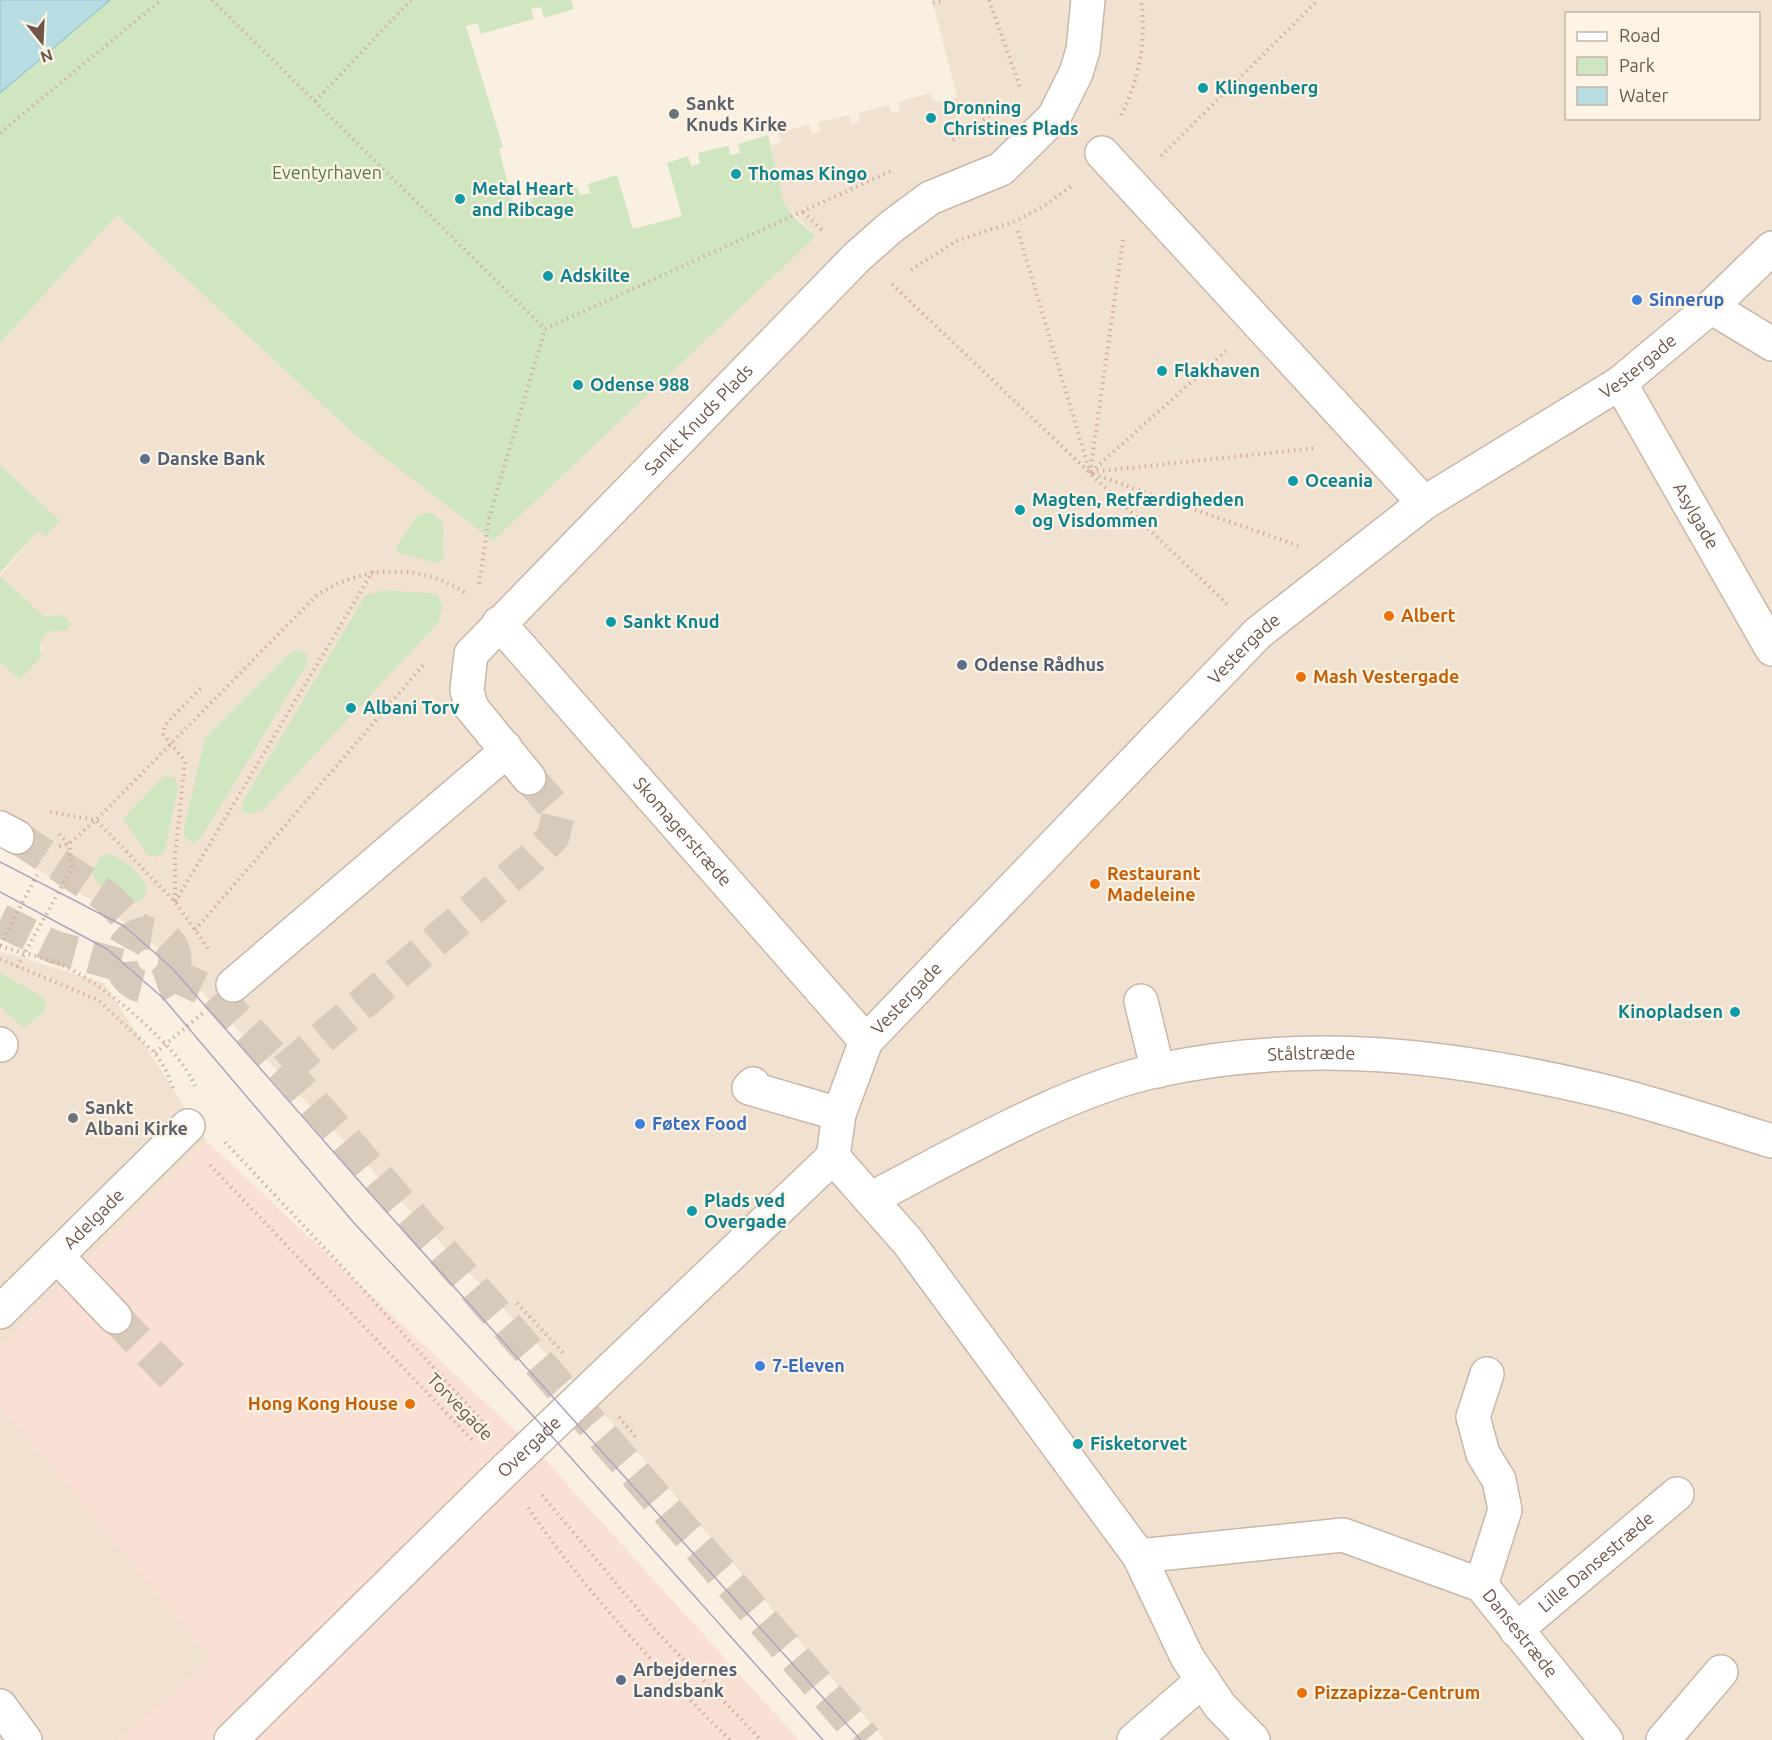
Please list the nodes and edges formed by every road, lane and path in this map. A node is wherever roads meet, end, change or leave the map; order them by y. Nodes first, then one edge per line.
1 (161, 0) edge
2 (212, 0) edge
3 (411, 0) edge
4 (944, 0) edge
5 (989, 0) edge
6 (1088, 0) edge
7 (1318, 0) edge
8 (933, 3) dead end
9 (315, 101) junction
10 (1054, 117) junction
11 (0, 133) edge
12 (1102, 153) dead end
13 (1131, 184) junction
14 (793, 216) dead end
15 (1018, 231) dead end
16 (1772, 248) edge
17 (892, 284) dead end
18 (1711, 307) junction
19 (1258, 322) junction
20 (544, 329) junction
21 (1772, 344) edge
22 (1620, 383) junction
23 (1368, 442) junction
24 (1089, 473) junction
25 (1424, 503) junction
26 (1348, 563) junction
27 (373, 571) junction
28 (478, 591) dead end
29 (488, 612) junction
30 (1258, 633) junction
31 (1772, 649) edge
32 (434, 653) dead end
33 (201, 688) dead end
34 (170, 744) junction
35 (505, 747) junction
36 (529, 778) tunnel mouth
37 (96, 820) junction
38 (54, 848) dead end
39 (39, 871) dead end
40 (175, 902) junction
41 (0, 945) edge
42 (24, 953) junction
43 (0, 959) edge
44 (17, 967) junction
45 (233, 985) joint
46 (1141, 1001) dead end
47 (866, 1041) junction
48 (165, 1046) junction
49 (155, 1053) junction
50 (1158, 1071) junction
51 (753, 1084) dead end
52 (199, 1094) dead end
53 (839, 1114) junction
54 (188, 1126) junction
55 (223, 1139) dead end
56 (1772, 1141) edge
57 (832, 1157) junction
58 (870, 1199) junction
59 (57, 1256) junction
60 (517, 1303) dead end
61 (0, 1312) edge
62 (115, 1317) tunnel mouth
63 (1487, 1374) dead end
64 (593, 1386) junction
65 (509, 1467) junction
66 (1677, 1494) dead end
67 (1138, 1556) junction
68 (1480, 1585) junction
69 (1516, 1630) junction
70 (1721, 1672) dead end
71 (1211, 1693) junction
72 (0, 1706) edge
73 (25, 1740) edge
74 (231, 1740) edge
75 (730, 1740) edge
76 (761, 1740) edge
77 (1134, 1740) edge
78 (1253, 1740) edge
79 (1606, 1740) edge
80 (1663, 1740) edge

1 - 11 path
2 - 9 path
3 - 9 path
4 - 8 path
5 - 10 path
6 - 10 street
7 - 13 path
9 - 20 path
10 - 29 street, Sankt Knuds Plads
12 - 13 street
13 - 19 street
13 - 24 path
14 - 20 path
15 - 24 path
16 - 18 street, Vestergade
17 - 24 path
18 - 21 street
18 - 22 street, Vestergade
19 - 23 street
19 - 24 path
20 - 28 path
22 - 25 street, Vestergade
22 - 31 street, Asylgade
23 - 24 path
23 - 25 street
24 - 26 path
24 - 30 path
25 - 26 street, Vestergade
26 - 30 street, Vestergade
27 - 29 path
27 - 34 path
27 - 40 path
29 - 35 street
29 - 47 street, Skomagerstræde
30 - 47 street, Vestergade
32 - 40 path
33 - 34 path
34 - 37 path
34 - 40 path
35 - 36 street
35 - 45 street
37 - 38 path
37 - 40 path
39 - 41 path
41 - 42 path
42 - 44 path
42 - 48 path
43 - 44 path, Torvegade
44 - 49 path, Torvegade
45 - 48 path
46 - 50 street
47 - 53 street, Vestergade
48 - 49 path
48 - 52 path
49 - 54 path, Torvegade
50 - 56 street, Stålstræde
50 - 58 street, Stålstræde
51 - 53 street
53 - 57 street, Vestergade
54 - 59 street, Adelgade
54 - 65 path, Torvegade
55 - 65 path
57 - 58 street
57 - 64 street, Overgade
58 - 67 street
59 - 61 street, Adelgade
59 - 62 street
60 - 64 path
63 - 68 street
64 - 65 street, Overgade
65 - 74 street, Overgade
65 - 75 path, Torvegade
65 - 76 path
66 - 69 street, Lille Dansestræde
67 - 68 street, Dansestræde
67 - 71 street
68 - 69 street, Dansestræde
69 - 79 street, Dansestræde
70 - 80 street
71 - 77 street
71 - 78 street
72 - 73 street

